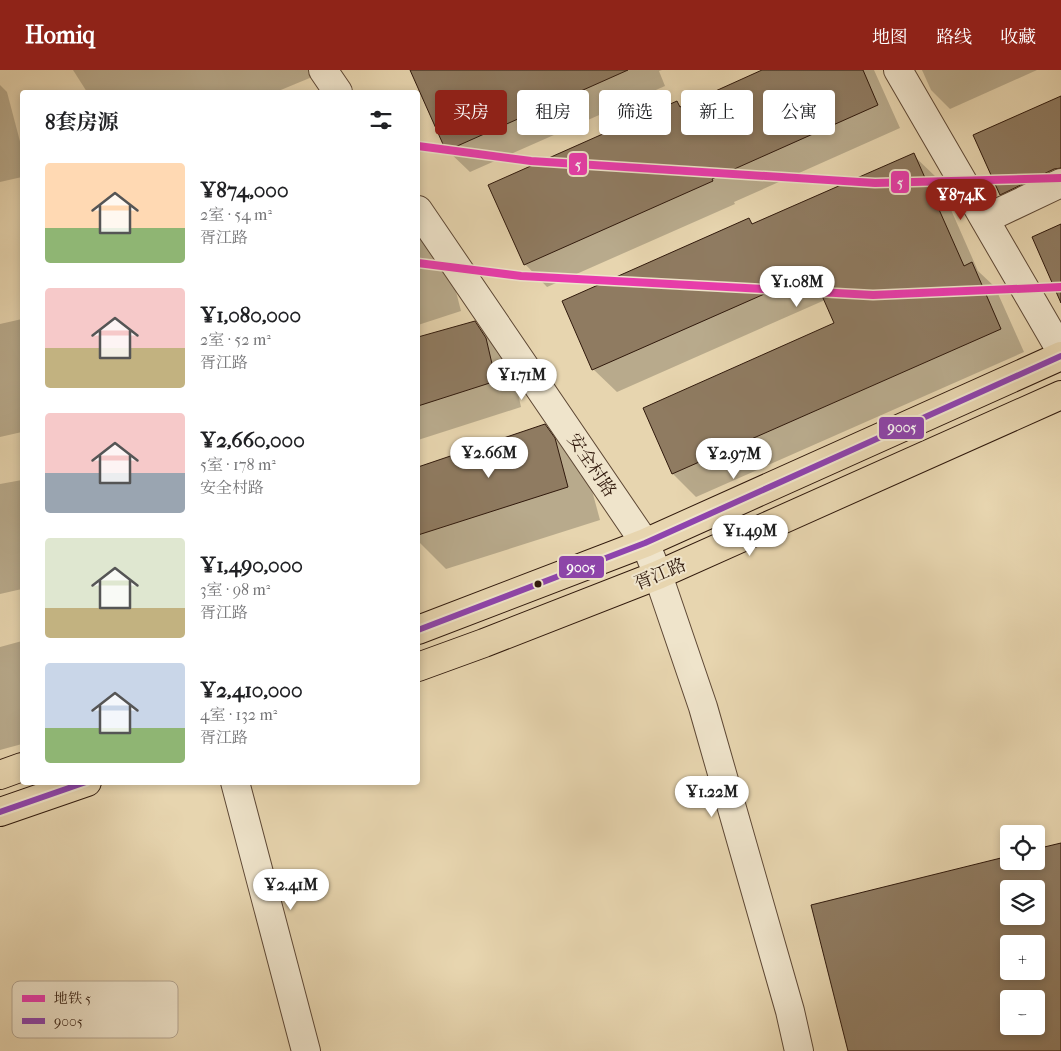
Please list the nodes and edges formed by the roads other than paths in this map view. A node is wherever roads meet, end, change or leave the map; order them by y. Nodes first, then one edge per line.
1 (323, 70) edge
2 (898, 70) edge
3 (337, 90) edge
4 (1061, 183) edge
5 (420, 213) edge
6 (985, 219) junction
7 (1061, 351) edge
8 (1061, 356) edge
9 (1061, 395) edge
10 (645, 543) junction
11 (658, 575) junction
12 (420, 629) edge
13 (420, 666) edge
14 (20, 768) edge
15 (0, 775) edge
16 (78, 785) edge
17 (236, 785) edge
18 (0, 812) edge
19 (306, 1051) edge
20 (799, 1051) edge

1 - 3 street
2 - 6 street
4 - 6 street
5 - 10 street, 安全村路
6 - 7 street
8 - 10 main road, 胥江路
9 - 11 main road, 胥江路
10 - 11 street, 安全村路
10 - 12 main road, 胥江路
11 - 13 main road, 胥江路
11 - 20 street, 安全村路
14 - 15 main road
16 - 18 main road
17 - 19 street

